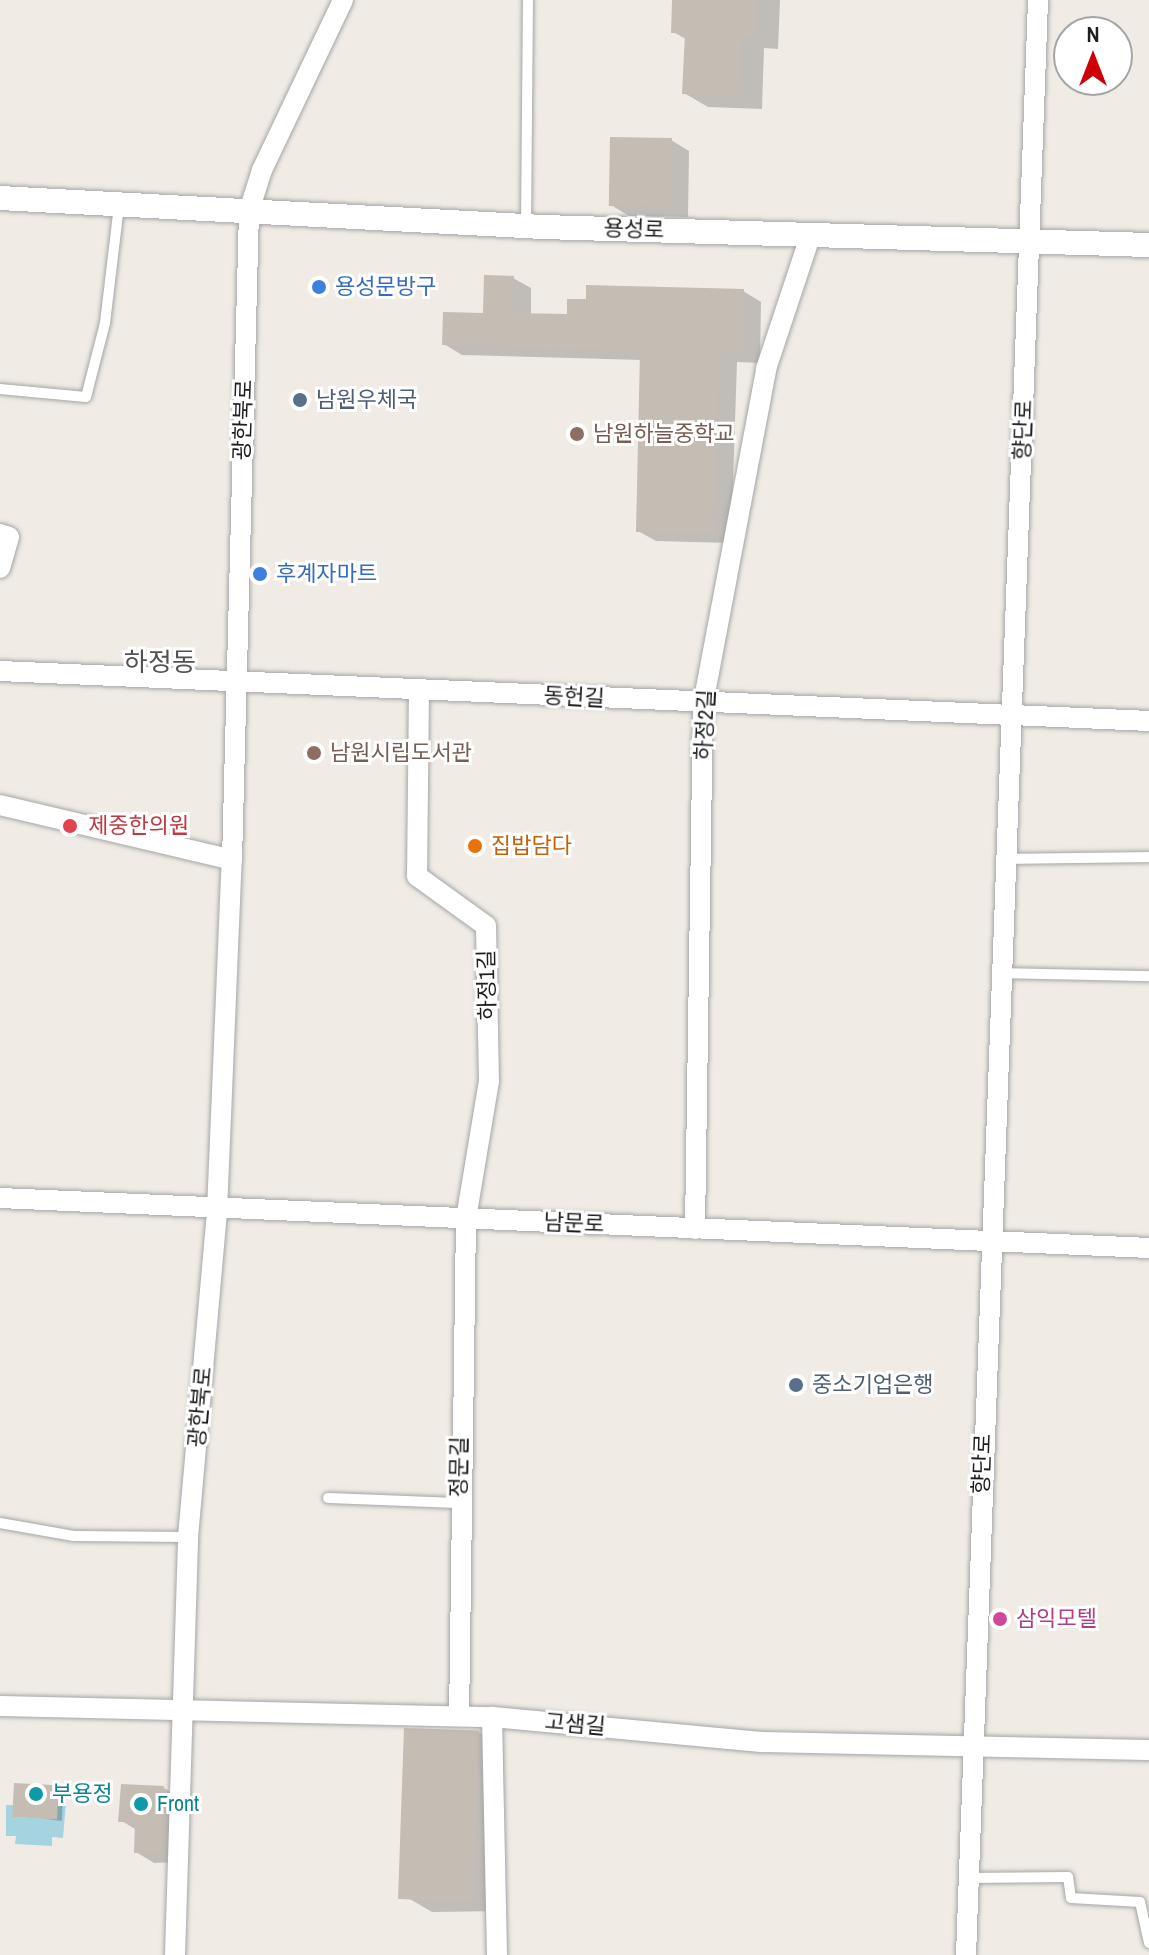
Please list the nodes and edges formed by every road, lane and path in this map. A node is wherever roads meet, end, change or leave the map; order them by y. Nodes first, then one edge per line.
1 (343, 0) edge
2 (528, 0) edge
3 (1038, 0) edge
4 (0, 198) edge
5 (119, 203) junction
6 (249, 211) junction
7 (526, 226) junction
8 (811, 234) junction
9 (1030, 243) junction
10 (1149, 245) edge
11 (0, 389) edge
12 (5, 535) edge
13 (0, 568) edge
14 (0, 671) edge
15 (235, 681) junction
16 (419, 689) junction
17 (703, 704) junction
18 (1011, 717) junction
19 (1149, 721) edge
20 (0, 805) edge
21 (1149, 857) edge
22 (1005, 859) junction
23 (232, 860) junction
24 (1001, 973) junction
25 (1149, 976) edge
26 (1, 1195) edge
27 (217, 1211) junction
28 (466, 1219) junction
29 (695, 1229) junction
30 (991, 1241) junction
31 (1149, 1248) edge
32 (328, 1498) dead end
33 (458, 1503) junction
34 (0, 1523) edge
35 (188, 1537) junction
36 (0, 1706) edge
37 (183, 1711) junction
38 (459, 1715) junction
39 (492, 1717) junction
40 (971, 1749) junction
41 (1149, 1750) edge
42 (968, 1878) junction
43 (1149, 1943) edge
44 (175, 1955) edge
45 (497, 1955) edge
46 (966, 1955) edge

1 - 6 street, 광한북로
2 - 7 lane
3 - 9 street, 향단로
4 - 5 street, 용성로
5 - 6 street, 용성로
5 - 11 lane
6 - 7 street, 용성로
6 - 15 street, 광한북로
7 - 8 street, 용성로
8 - 9 street, 용성로
8 - 17 street, 하정2길
9 - 10 street, 용성로
9 - 18 street, 향단로
12 - 13 street
14 - 15 street, 동헌길
15 - 16 street, 동헌길
15 - 23 street, 광한북로
16 - 17 street, 동헌길
16 - 28 street, 하정1길
17 - 18 street, 동헌길
17 - 29 street, 하정2길
18 - 19 street, 동헌길
18 - 22 street, 향단로
20 - 23 street
21 - 22 lane
22 - 24 street, 향단로
23 - 27 street, 광한북로
24 - 25 lane
24 - 30 street, 향단로
26 - 27 street, 남문로
27 - 28 street, 남문로
27 - 35 street, 광한북로
28 - 29 street, 남문로
28 - 33 street, 정문길
29 - 30 street, 남문로
30 - 31 street, 남문로
30 - 40 street, 향단로
32 - 33 lane
33 - 38 street, 정문길
34 - 35 lane
35 - 37 street, 광한북로
36 - 37 street, 고샘길
37 - 38 street, 고샘길
37 - 44 street, 광한북로
38 - 39 street, 고샘길
39 - 40 street, 고샘길
39 - 45 street
40 - 41 street, 고샘길
40 - 42 street, 향단로
42 - 43 lane
42 - 46 street, 향단로

